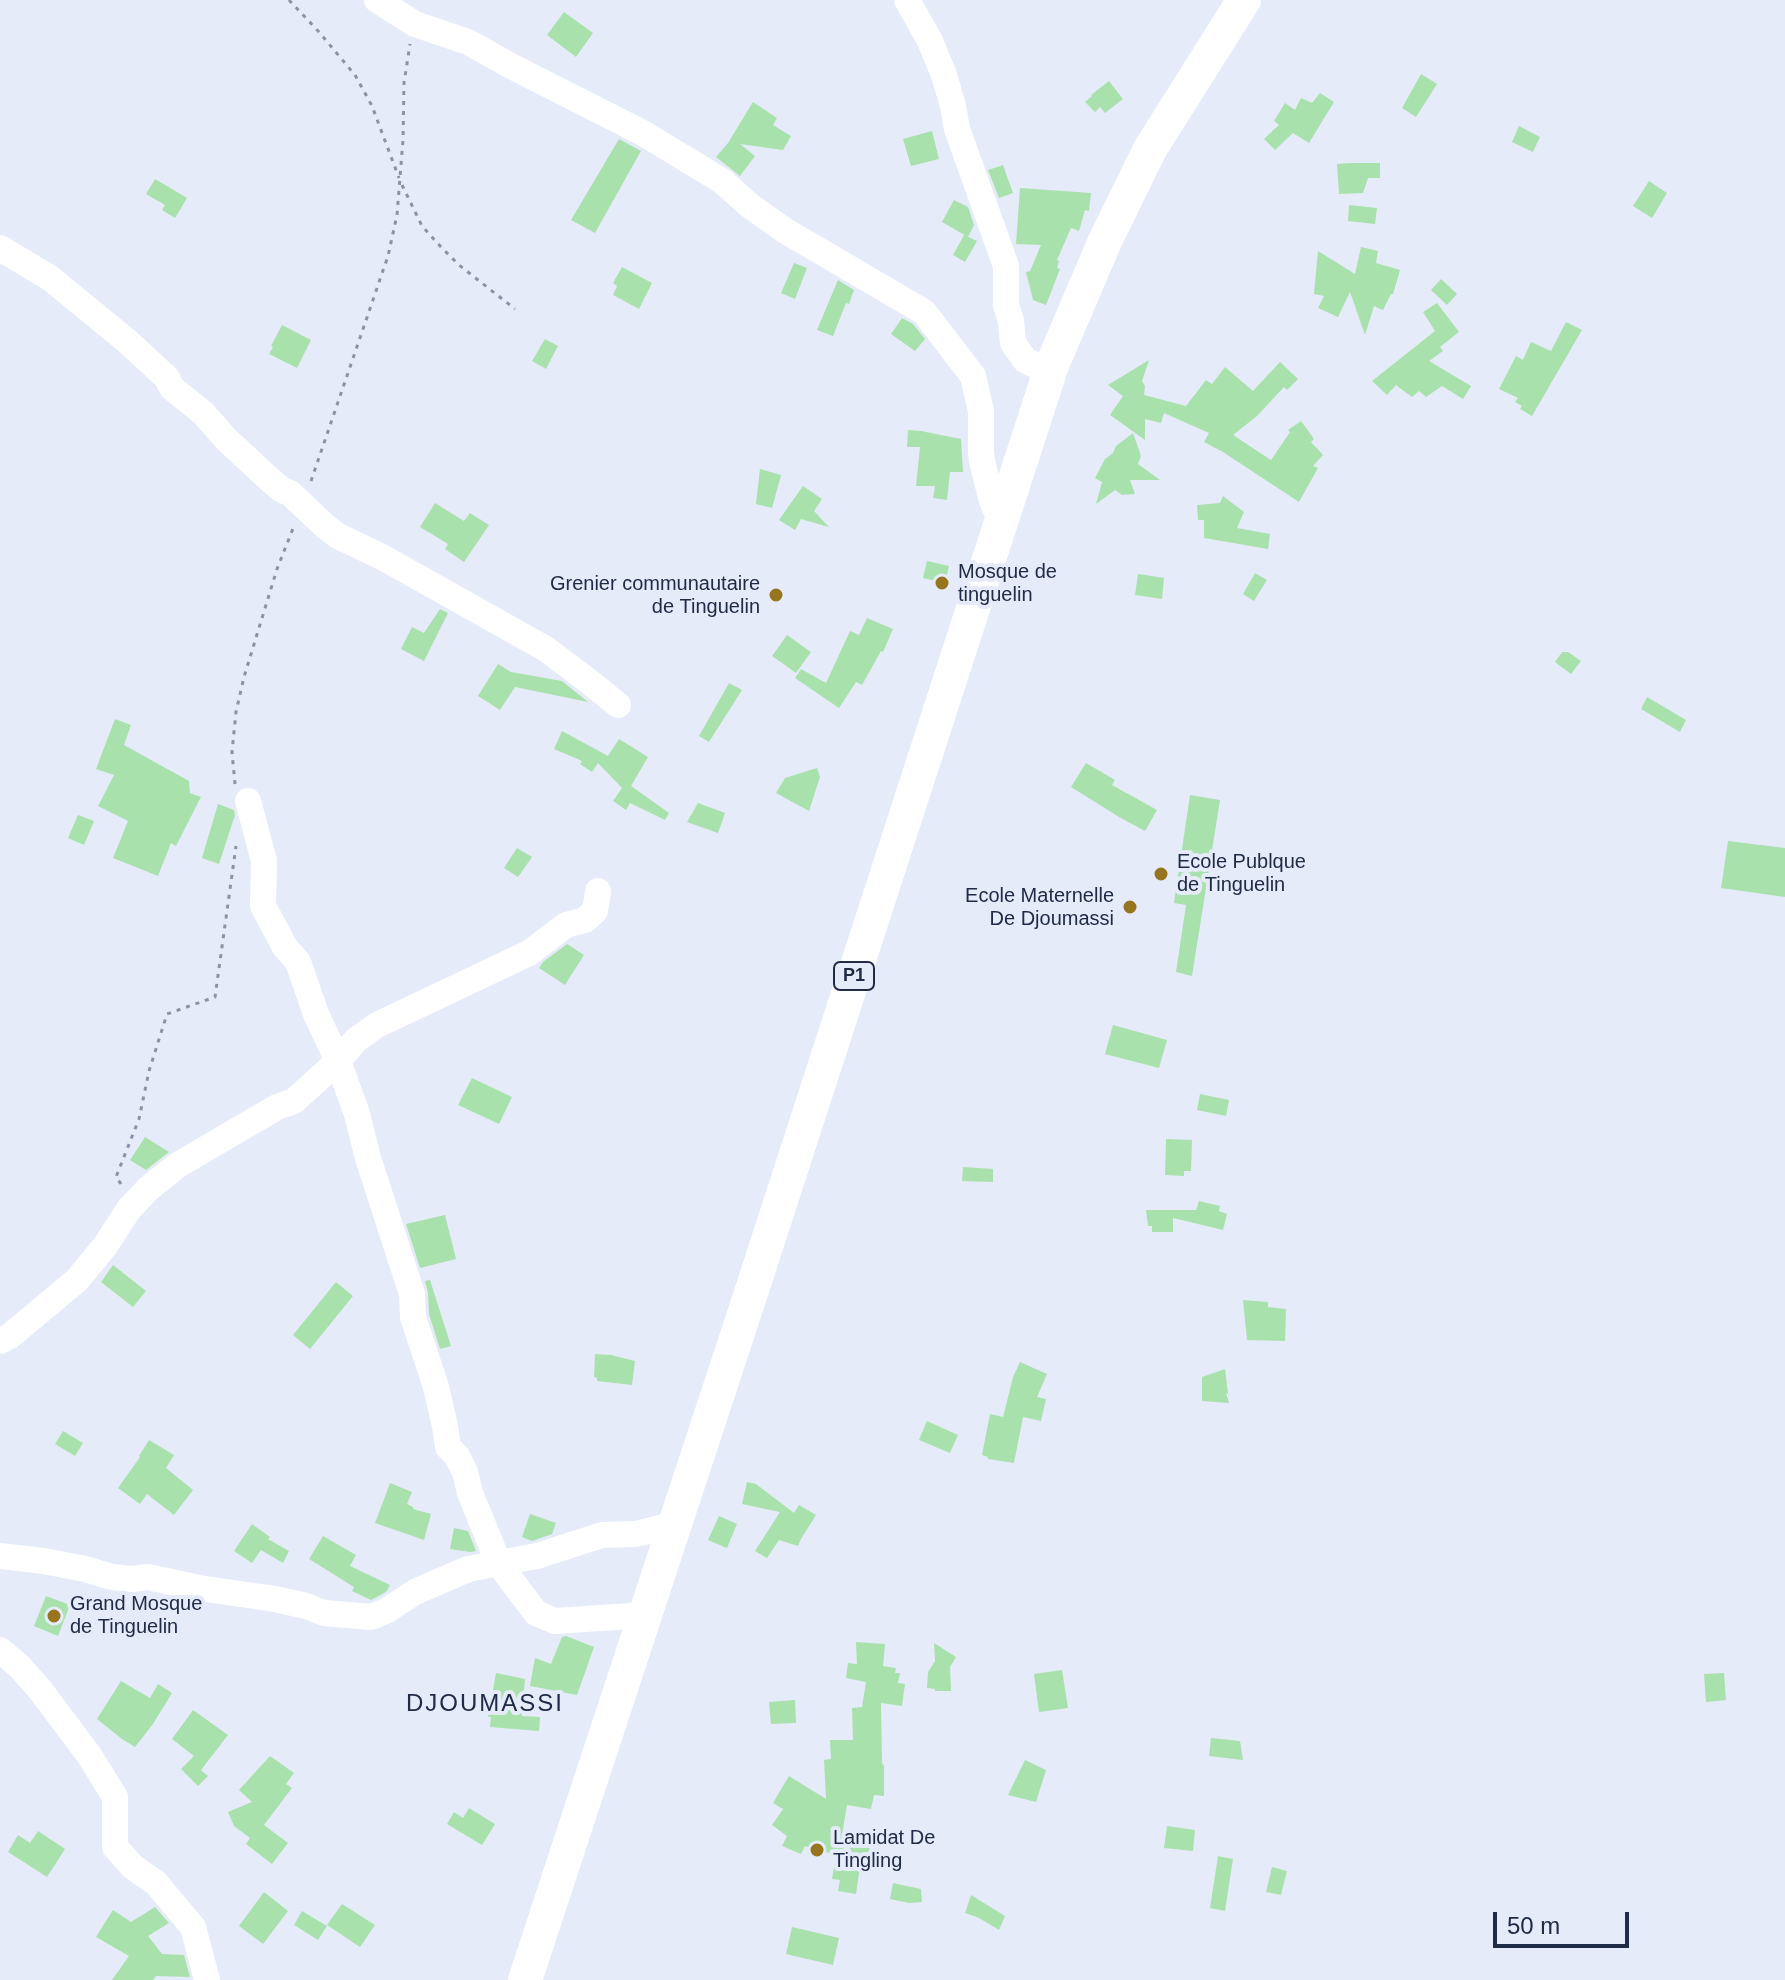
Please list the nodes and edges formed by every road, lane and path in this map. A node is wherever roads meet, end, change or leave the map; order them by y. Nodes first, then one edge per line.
1 (289, 0) edge
2 (377, 0) edge
3 (907, 0) edge
4 (1244, 0) edge
5 (415, 24) junction
6 (401, 182) junction
7 (0, 248) edge
8 (515, 309) dead end
9 (1049, 372) junction
10 (302, 504) junction
11 (1001, 522) junction
12 (618, 705) dead end
13 (248, 801) joint
14 (237, 837) dead end
15 (598, 891) dead end
16 (338, 1061) junction
17 (135, 1203) junction
18 (0, 1341) edge
19 (675, 1524) junction
20 (0, 1556) edge
21 (499, 1564) junction
22 (645, 1615) junction
23 (0, 1650) edge
24 (207, 1980) edge
25 (525, 1980) edge

1 - 6 path
2 - 5 street
3 - 9 street
4 - 9 main road, P1
5 - 6 path
5 - 11 street
6 - 8 path
6 - 10 path
7 - 10 street
9 - 11 main road, P1
10 - 12 street
10 - 13 path
11 - 19 main road, P1
13 - 16 street
14 - 17 path
15 - 16 street
16 - 17 street
16 - 21 street
17 - 18 street
19 - 21 street
19 - 22 main road, P1
20 - 21 street
21 - 22 street
22 - 25 main road, P1
23 - 24 street

